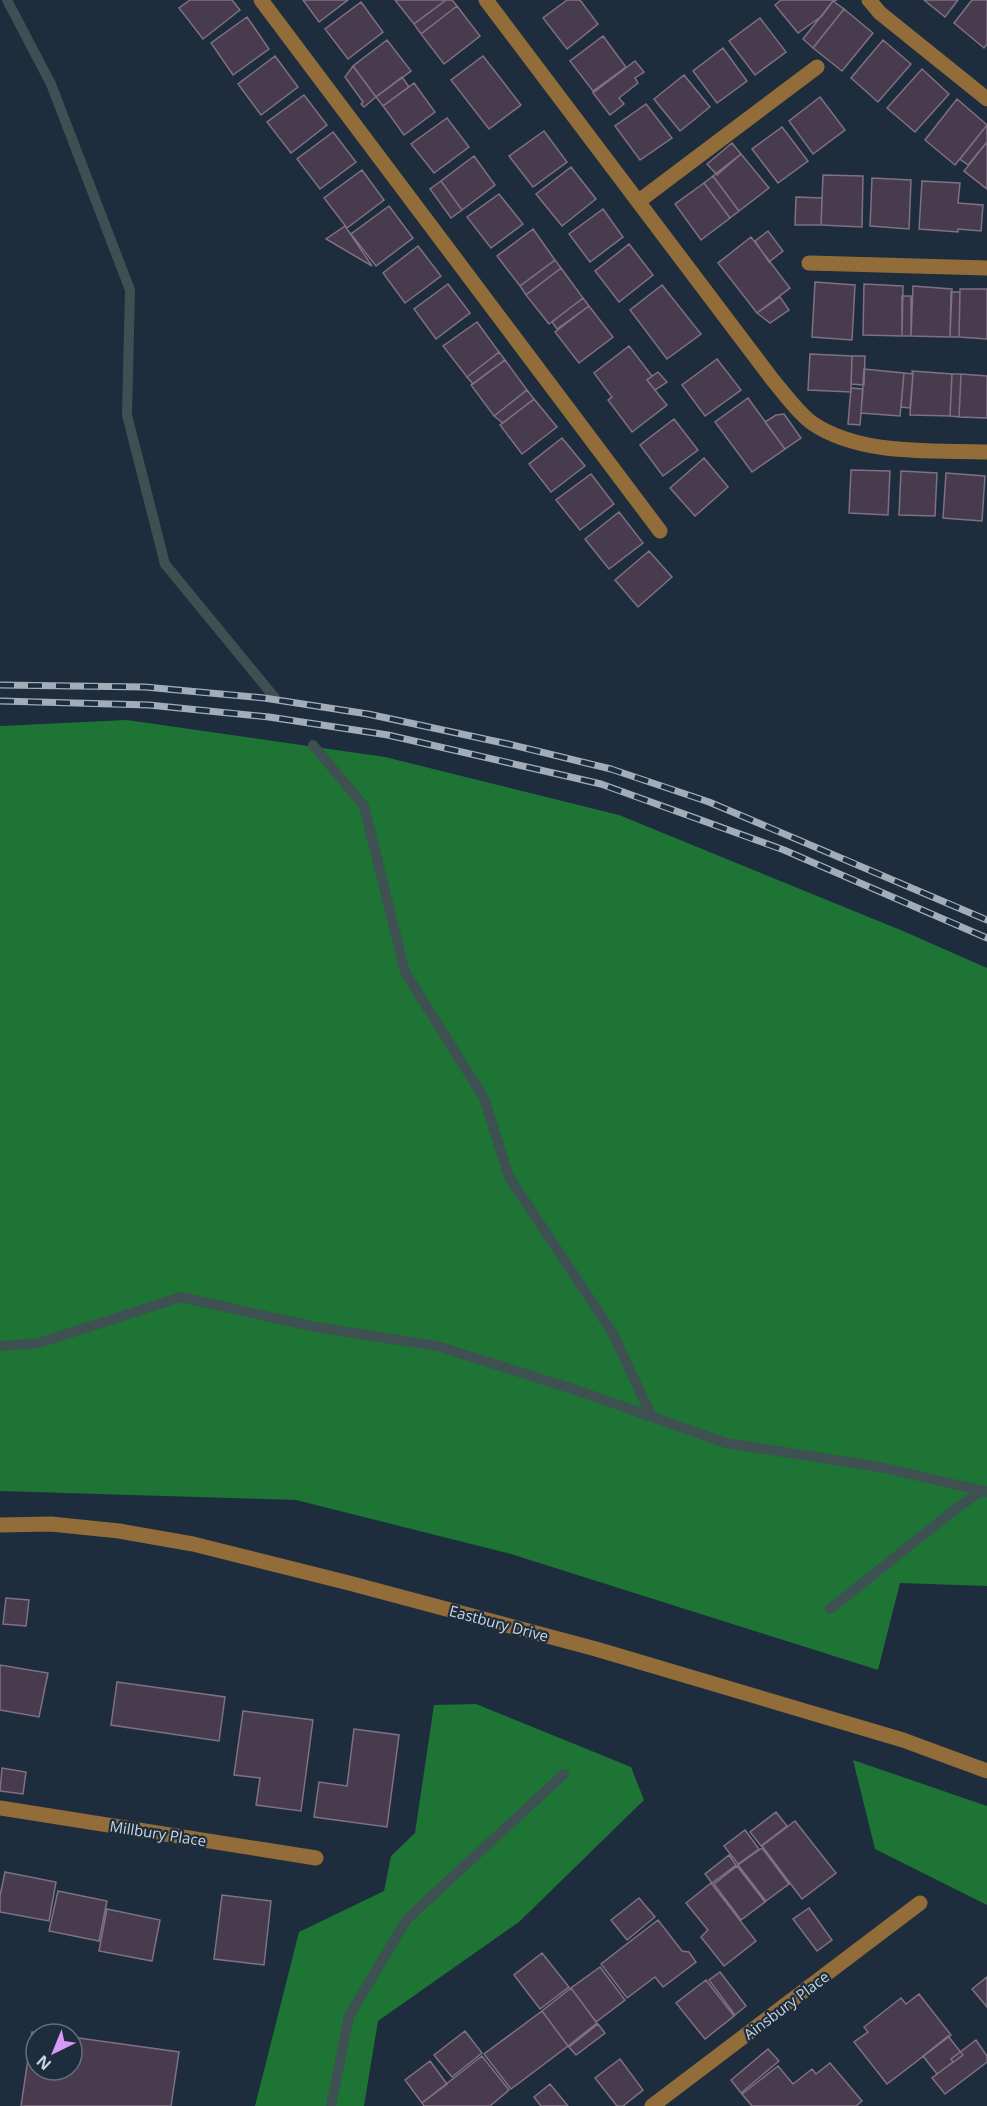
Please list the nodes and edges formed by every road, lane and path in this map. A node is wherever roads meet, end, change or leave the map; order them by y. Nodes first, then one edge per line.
1 (261, 0) edge
2 (486, 0) edge
3 (869, 0) edge
4 (817, 67) dead end
5 (987, 99) edge
6 (639, 201) junction
7 (809, 263) dead end
8 (987, 268) edge
9 (987, 452) edge
10 (660, 531) dead end
11 (0, 1525) edge
12 (987, 1771) edge
13 (0, 1808) edge
14 (316, 1858) dead end
15 (920, 1903) dead end
16 (652, 2106) edge

1 - 10 street
2 - 6 street
3 - 5 street
4 - 6 street
6 - 9 street
7 - 8 street
11 - 12 street, Eastbury Drive
13 - 14 street, Millbury Place
15 - 16 street, Ainsbury Place

